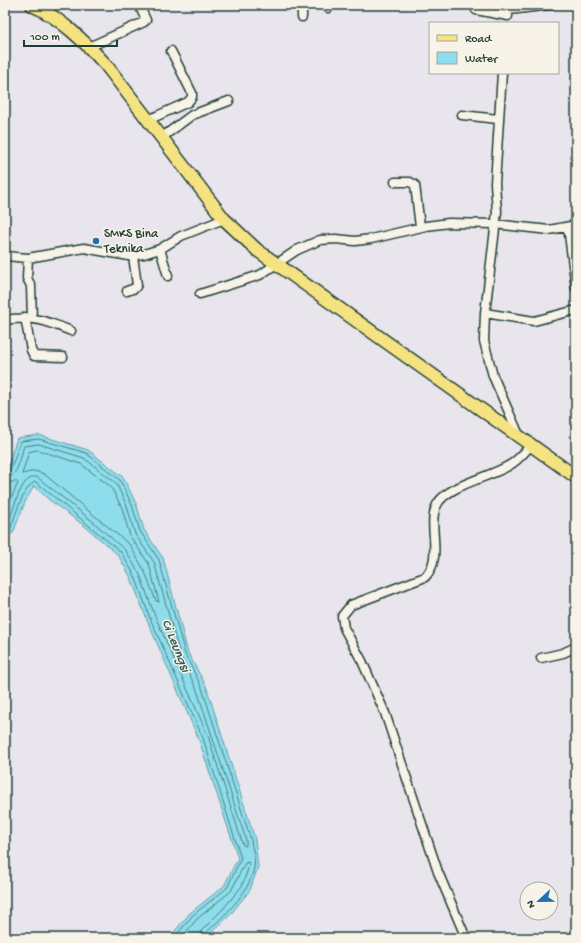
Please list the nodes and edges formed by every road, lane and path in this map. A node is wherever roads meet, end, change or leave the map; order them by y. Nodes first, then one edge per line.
1 (32, 5) edge
2 (139, 5) edge
3 (302, 5) edge
4 (551, 5) edge
5 (476, 10) dead end
6 (509, 13) edge
7 (302, 17) dead end
8 (89, 47) junction
9 (171, 51) dead end
10 (502, 74) edge
11 (229, 101) dead end
12 (462, 115) dead end
13 (498, 118) junction
14 (148, 120) junction
15 (161, 138) junction
16 (395, 182) dead end
17 (224, 219) junction
18 (494, 224) junction
19 (572, 226) edge
20 (420, 227) junction
21 (160, 249) junction
22 (5, 256) edge
23 (133, 256) junction
24 (28, 258) junction
25 (275, 264) junction
26 (168, 276) dead end
27 (576, 288) edge
28 (127, 291) dead end
29 (200, 294) dead end
30 (576, 310) edge
31 (485, 314) junction
32 (29, 318) junction
33 (5, 320) edge
34 (71, 331) dead end
35 (63, 357) dead end
36 (519, 436) junction
37 (531, 445) junction
38 (576, 477) edge
39 (576, 647) edge
40 (541, 658) dead end
41 (466, 938) edge

1 - 8 main road
2 - 8 street
3 - 7 street
4 - 6 street
5 - 6 street
8 - 14 main road
9 - 14 street
10 - 13 street
11 - 15 street
12 - 13 street
13 - 18 street
14 - 15 main road
15 - 17 main road
16 - 20 street
17 - 21 street
17 - 25 main road
18 - 19 street
18 - 20 street
18 - 31 street
19 - 27 street
20 - 25 street
21 - 23 street
21 - 26 street
22 - 24 street
23 - 24 street
23 - 28 street
24 - 32 street
25 - 29 street
25 - 36 main road
30 - 31 street
31 - 36 street
32 - 33 street
32 - 34 street
32 - 35 street
36 - 37 main road
37 - 38 main road
37 - 41 street
39 - 40 street

